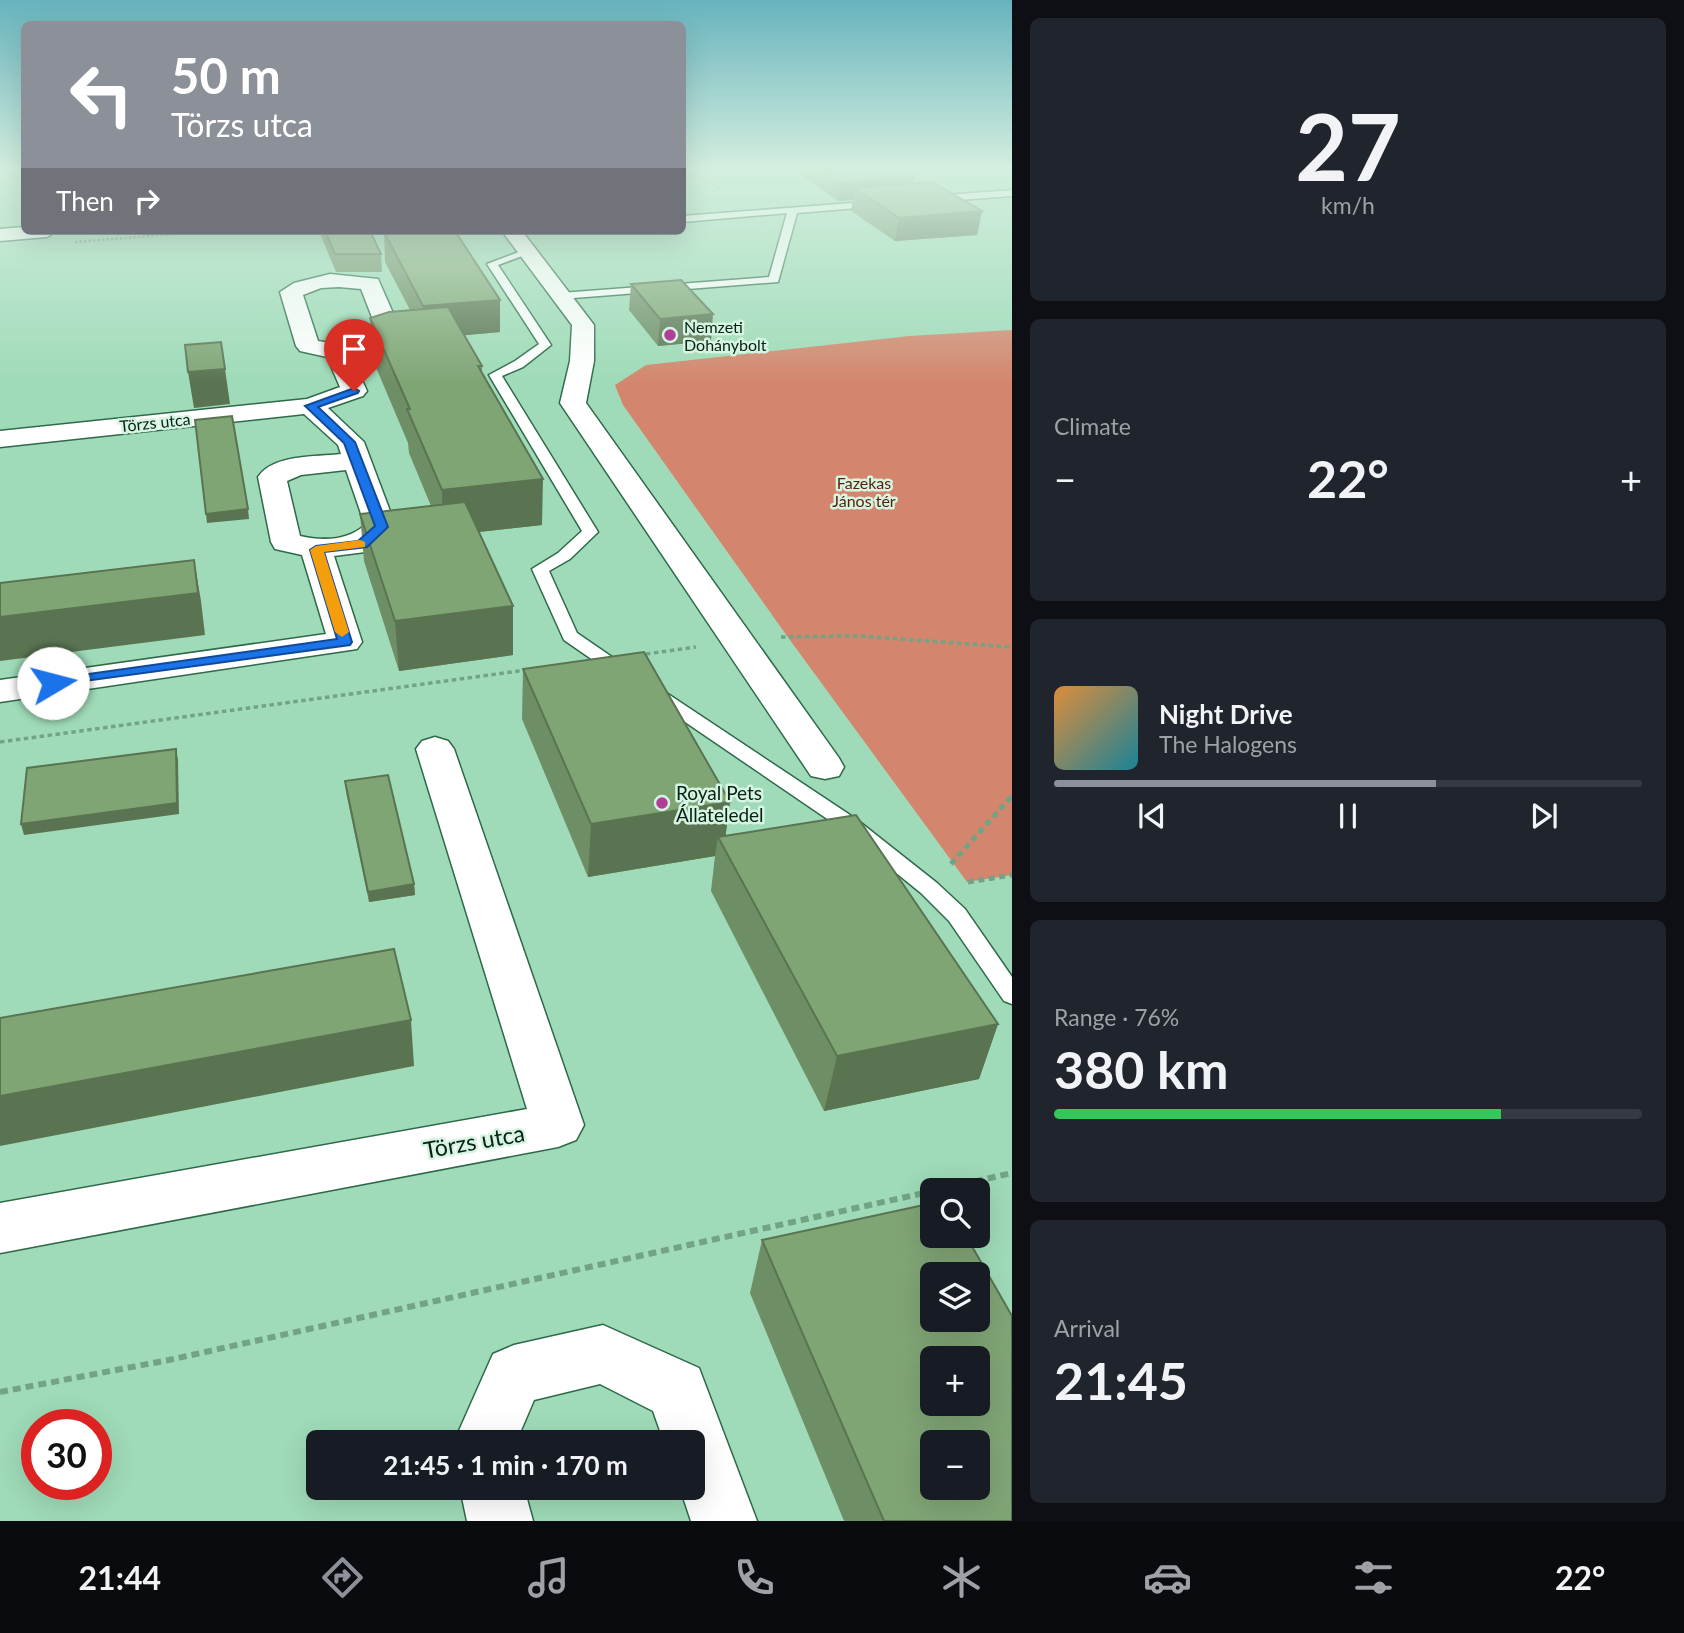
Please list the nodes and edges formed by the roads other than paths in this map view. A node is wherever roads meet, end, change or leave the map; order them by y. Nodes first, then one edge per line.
1 (517, 241) edge
2 (524, 241) edge
3 (785, 241) edge
4 (561, 296) junction
5 (337, 352) dead end
6 (310, 406) junction
7 (0, 439) edge
8 (358, 461) junction
9 (316, 550) junction
10 (0, 691) edge
11 (435, 749) dead end
12 (825, 768) dead end
13 (1012, 995) edge
14 (0, 1228) edge
15 (490, 1430) edge
16 (691, 1430) edge
17 (705, 1468) edge
18 (495, 1500) edge
19 (500, 1521) edge
20 (724, 1521) edge

1 - 13 lane
2 - 4 street
3 - 4 lane
4 - 12 street
5 - 6 street, Törzs utca
6 - 7 street, Törzs utca
6 - 8 street
8 - 9 street
8 - 9 street
9 - 10 street
11 - 14 street, Törzs utca
15 - 16 street
17 - 20 street
18 - 19 street

